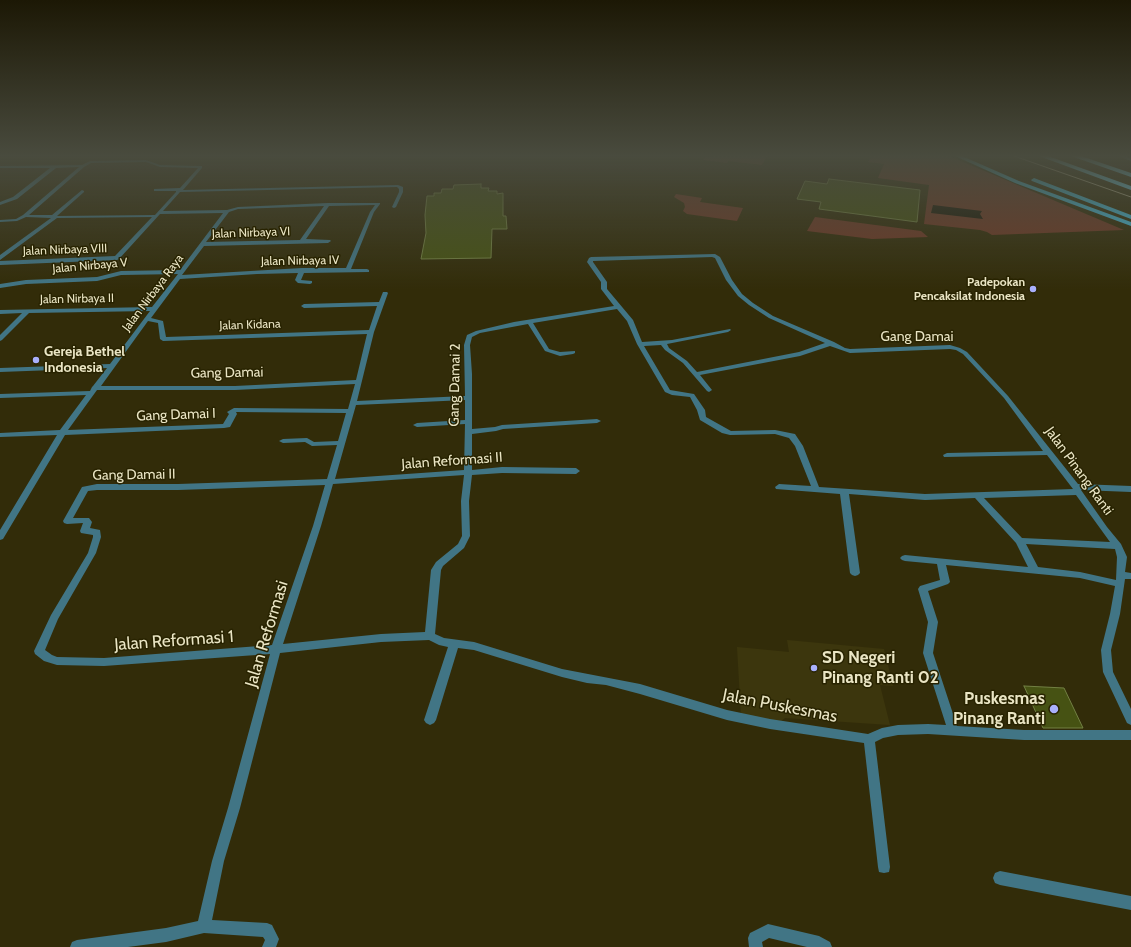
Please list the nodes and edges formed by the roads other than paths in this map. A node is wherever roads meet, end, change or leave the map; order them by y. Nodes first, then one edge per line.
1 (10, 200) edge
2 (43, 200) edge
3 (72, 200) edge
4 (170, 200) edge
5 (398, 200) edge
6 (1066, 200) edge
7 (1087, 200) edge
8 (0, 204) edge
9 (328, 204) junction
10 (394, 207) dead end
11 (227, 211) junction
12 (158, 214) junction
13 (25, 216) junction
14 (54, 217) junction
15 (1131, 217) edge
16 (0, 221) edge
17 (1131, 224) edge
18 (302, 241) junction
19 (328, 241) dead end
20 (203, 244) junction
21 (0, 258) edge
22 (117, 258) junction
23 (0, 263) edge
24 (112, 264) dead end
25 (302, 270) junction
26 (348, 270) junction
27 (368, 271) dead end
28 (180, 275) junction
29 (310, 282) dead end
30 (0, 286) edge
31 (385, 293) dead end
32 (381, 304) junction
33 (304, 306) dead end
34 (618, 307) junction
35 (154, 309) junction
36 (28, 311) junction
37 (0, 312) edge
38 (146, 319) junction
39 (530, 322) junction
40 (728, 330) dead end
41 (371, 332) junction
42 (1, 337) edge
43 (663, 343) junction
44 (832, 343) junction
45 (640, 344) junction
46 (573, 352) dead end
47 (112, 366) junction
48 (0, 370) edge
49 (697, 374) junction
50 (359, 382) junction
51 (708, 390) dead end
52 (92, 391) junction
53 (0, 396) edge
54 (469, 398) junction
55 (352, 407) junction
56 (1024, 420) joint
57 (597, 421) dead end
58 (468, 422) junction
59 (416, 425) dead end
60 (468, 432) junction
61 (62, 434) junction
62 (0, 435) edge
63 (283, 441) dead end
64 (341, 443) junction
65 (1049, 453) junction
66 (947, 455) dead end
67 (576, 471) dead end
68 (468, 472) junction
69 (330, 482) junction
70 (779, 487) dead end
71 (816, 489) junction
72 (1077, 489) junction
73 (1131, 489) edge
74 (844, 492) junction
75 (977, 495) junction
76 (0, 537) edge
77 (1020, 541) junction
78 (1118, 546) junction
79 (905, 558) dead end
80 (941, 562) junction
81 (1035, 571) junction
82 (854, 573) dead end
83 (1131, 576) edge
84 (1120, 580) junction
85 (430, 636) junction
86 (454, 645) junction
87 (276, 649) junction
88 (42, 655) joint
89 (430, 720) dead end
90 (1131, 720) edge
91 (954, 731) junction
92 (1131, 735) edge
93 (868, 739) junction
94 (884, 866) dead end
95 (1000, 878) dead end
96 (1131, 903) edge
97 (204, 926) junction
98 (77, 947) edge
99 (269, 947) edge
100 (756, 947) edge
101 (825, 947) edge

1 - 8 street
2 - 13 street
3 - 14 street
4 - 12 street
5 - 10 street
6 - 17 main road
7 - 15 main road
9 - 11 street
9 - 18 street, Jalan Nirbaya VI
9 - 26 street, Jalan Nirbaya IV
11 - 12 street
11 - 20 street, Jalan Nirbaya Raya
12 - 14 street
12 - 22 street, Jalan Nirbaya VIII
13 - 14 street
13 - 16 street
14 - 21 street
18 - 19 street
18 - 20 street, Jalan Nirbaya VI
20 - 28 street, Jalan Nirbaya Raya
22 - 23 street, Jalan Nirbaya VIII
22 - 24 street
25 - 26 street, Jalan Nirbaya IV
25 - 28 street, Jalan Nirbaya IV
25 - 29 street
26 - 27 street
28 - 30 street, Jalan Nirbaya V
28 - 35 street, Jalan Nirbaya Raya
31 - 32 street, Jalan Reformasi
32 - 33 street
32 - 41 street, Jalan Reformasi
34 - 39 street, Gang Damai 2
34 - 44 street
34 - 45 street
35 - 36 street, Jalan Nirbaya II
35 - 38 street, Jalan Nirbaya Raya
36 - 37 street, Jalan Nirbaya II
36 - 42 street
38 - 41 street, Jalan Kidana
38 - 47 street, Jalan Nirbaya Raya
39 - 46 street
39 - 54 street, Gang Damai 2
40 - 43 street
41 - 50 street, Jalan Reformasi
43 - 45 street
43 - 49 street
44 - 49 street
44 - 56 street, Gang Damai
45 - 71 street
47 - 48 street
47 - 52 street, Jalan Nirbaya Raya
49 - 51 street
50 - 52 street, Gang Damai
50 - 55 street, Jalan Reformasi
52 - 53 street, Gang Damai
52 - 61 street, Jalan Nirbaya Raya
54 - 55 street
54 - 58 street, Gang Damai 2
55 - 61 street, Gang Damai I
55 - 64 street, Jalan Reformasi
56 - 65 street, Jalan Pinang Ranti
57 - 60 street
58 - 59 street
58 - 60 street, Gang Damai 2
60 - 68 street, Gang Damai 2
61 - 62 street
61 - 76 street, Jalan Nirbaya Raya
63 - 64 street
64 - 69 street, Jalan Reformasi
65 - 66 street
65 - 72 street, Jalan Pinang Ranti
67 - 68 street, Jalan Reformasi II
68 - 69 street, Jalan Reformasi II
68 - 85 street, Gang Damai 2
69 - 87 street, Jalan Reformasi
69 - 88 street, Gang Damai II
70 - 71 street
71 - 74 street
72 - 73 street
72 - 75 street
72 - 78 street, Jalan Pinang Ranti
74 - 75 street
74 - 82 street
75 - 77 street
77 - 78 street
77 - 81 street
78 - 84 street, Jalan Pinang Ranti
79 - 80 street
80 - 81 street
80 - 91 street
81 - 84 street
83 - 84 street
84 - 90 street, Jalan Pinang Ranti
85 - 86 street, Jalan Puskesmas
85 - 87 street, Jalan Reformasi 1
86 - 89 street
86 - 93 street, Jalan Puskesmas
87 - 88 street, Jalan Reformasi 1
87 - 97 street, Jalan Reformasi
91 - 92 street, Jalan Puskesmas
91 - 93 street, Jalan Puskesmas
93 - 94 street
95 - 96 street
97 - 98 street
97 - 99 street
100 - 101 street

